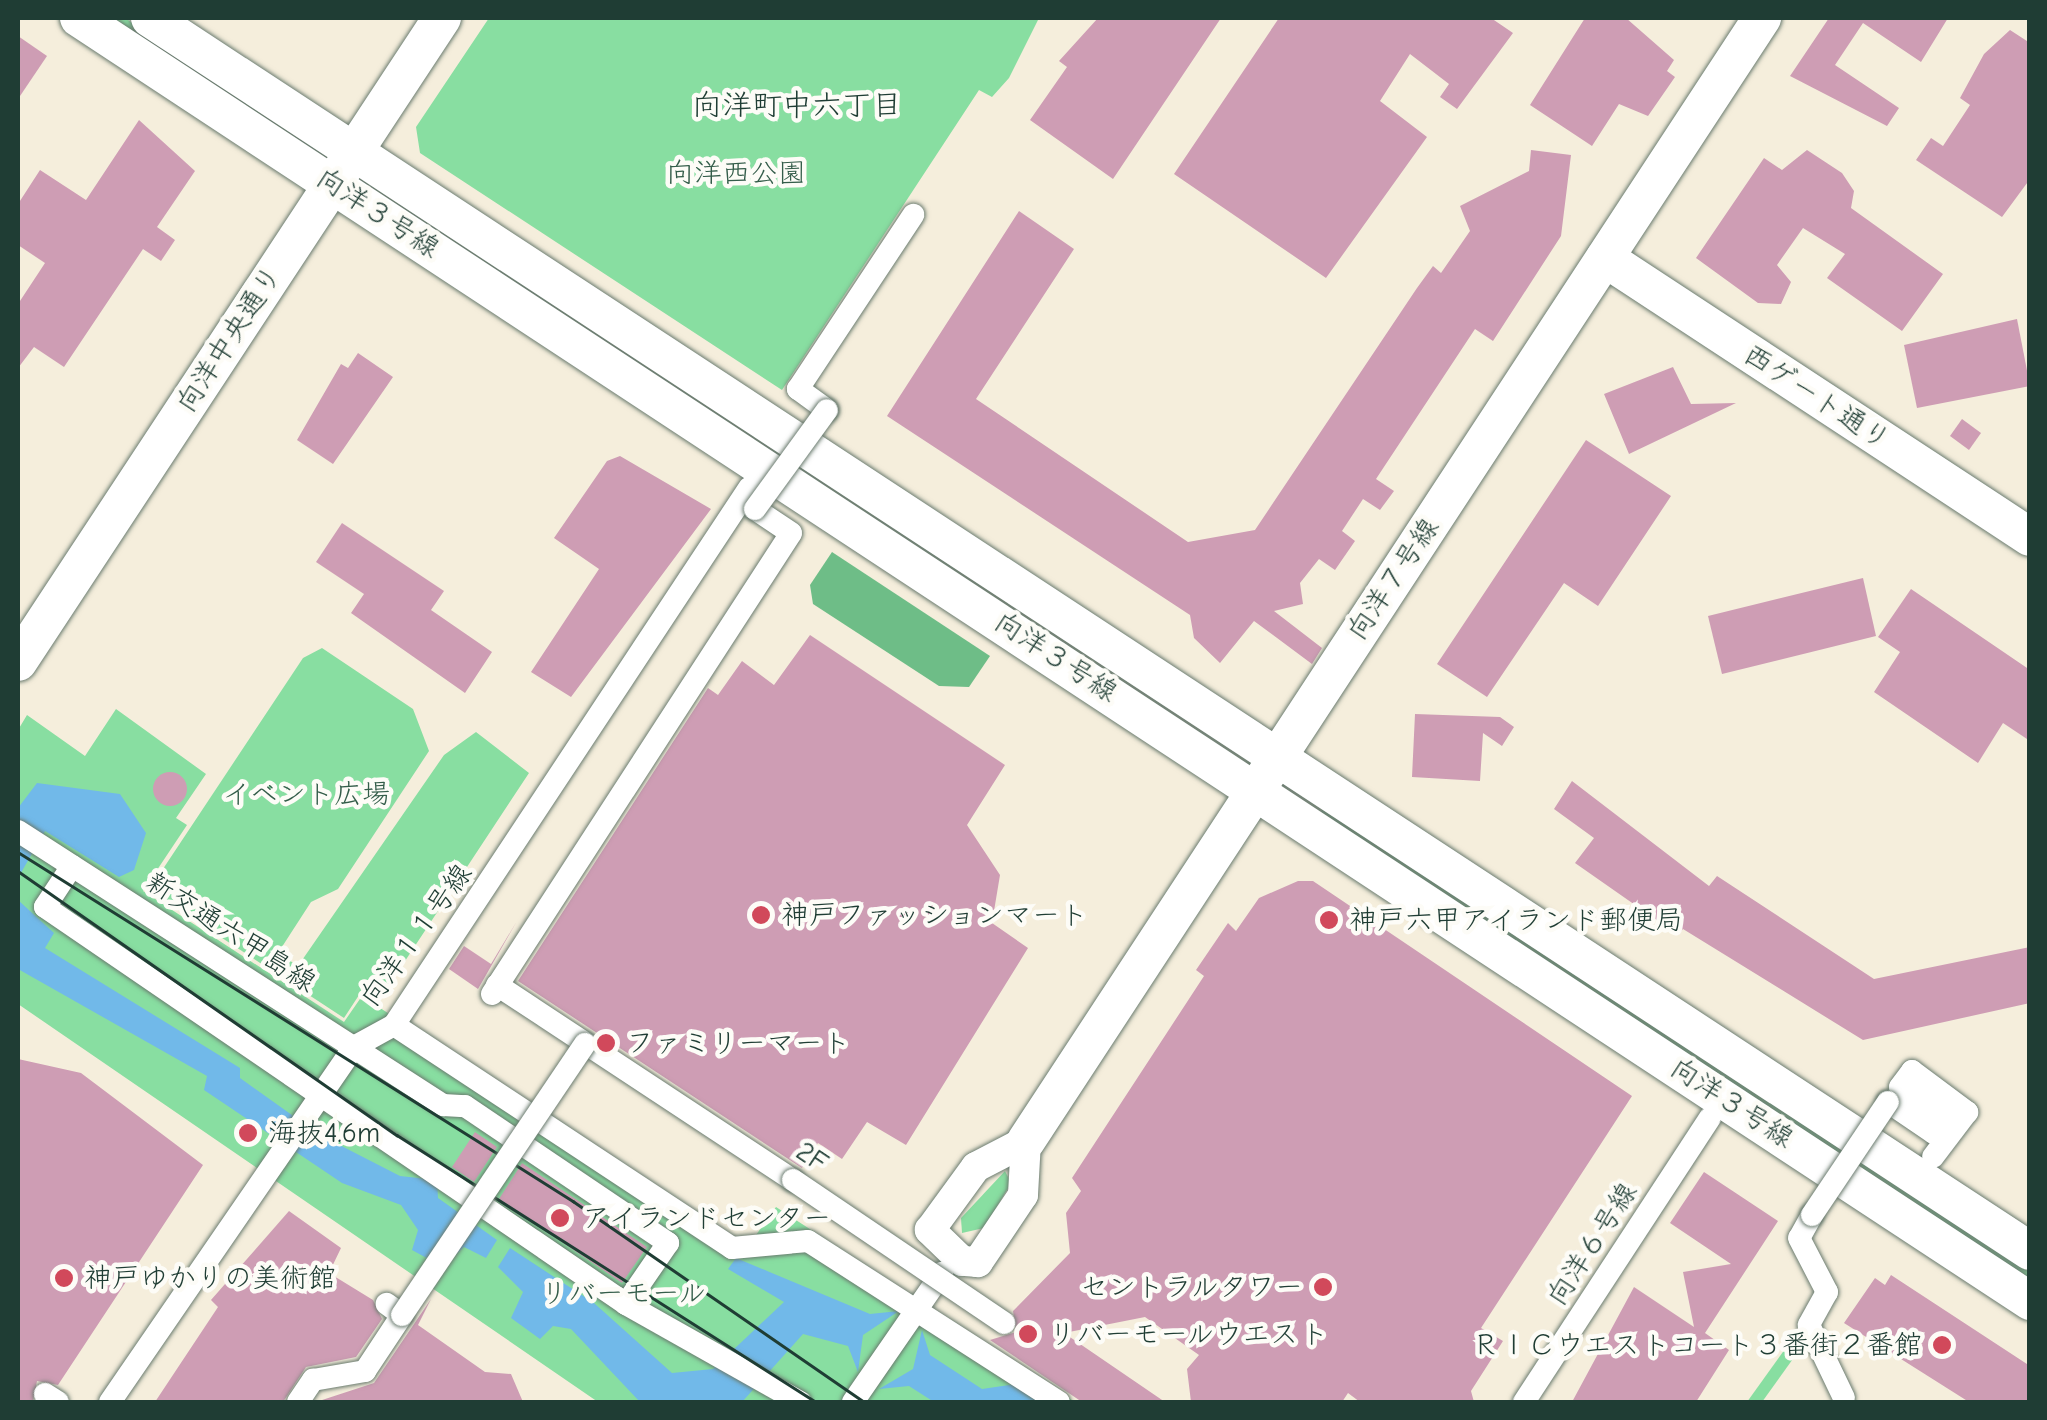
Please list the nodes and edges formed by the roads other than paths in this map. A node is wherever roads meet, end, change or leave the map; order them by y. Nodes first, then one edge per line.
1 (79, 18) edge
2 (150, 18) edge
3 (442, 18) edge
4 (1762, 18) edge
5 (353, 150) junction
6 (332, 182) junction
7 (912, 215) dead end
8 (1605, 258) junction
9 (752, 498) junction
10 (2030, 537) edge
11 (18, 662) edge
12 (1279, 758) junction
13 (1258, 790) junction
14 (18, 831) edge
15 (72, 866) junction
16 (394, 1025) junction
17 (585, 1044) junction
18 (354, 1047) junction
19 (318, 1095) junction
20 (1710, 1118) dead end
21 (1026, 1140) dead end
22 (1934, 1157) dead end
23 (629, 1180) junction
24 (612, 1204) junction
25 (2030, 1251) edge
26 (942, 1274) dead end
27 (2030, 1301) edge
28 (626, 1304) junction
29 (917, 1310) junction
30 (1004, 1323) dead end
31 (1844, 1398) dead end
32 (110, 1402) edge
33 (298, 1402) edge
34 (800, 1402) edge
35 (853, 1402) edge
36 (1059, 1402) edge
37 (1524, 1402) edge

1 - 6 street, 向洋３号線
2 - 5 street, 向洋３号線
3 - 5 street, 向洋中央通り
4 - 8 street, 向洋７号線
5 - 6 street, 向洋中央通り
5 - 12 street, 向洋３号線
6 - 11 street, 向洋中央通り
6 - 13 street, 向洋３号線
7 - 9 street, 向洋１１号線, bridge
8 - 10 street, 西ゲート通り
8 - 12 street, 向洋７号線
9 - 16 street, 向洋１１号線
9 - 17 street, 2F
12 - 13 street, 向洋７号線
12 - 25 street, 向洋３号線
13 - 21 street, 向洋７号線
13 - 27 street, 向洋３号線
14 - 15 street, 新交通六甲島線
15 - 18 street, 新交通六甲島線
15 - 19 street
16 - 18 street, 向洋１１号線
16 - 23 street
17 - 30 street, 2F, bridge
17 - 33 street, bridge
18 - 19 street, 向洋１１号線
18 - 24 street, 新交通六甲島線
19 - 28 street
19 - 32 street, 向洋１１号線
20 - 37 street, 向洋６号線
22 - 31 street, bridge
23 - 24 street
23 - 29 street
24 - 28 street, 新交通六甲島線
26 - 29 street
28 - 34 street
29 - 35 street
29 - 36 street

